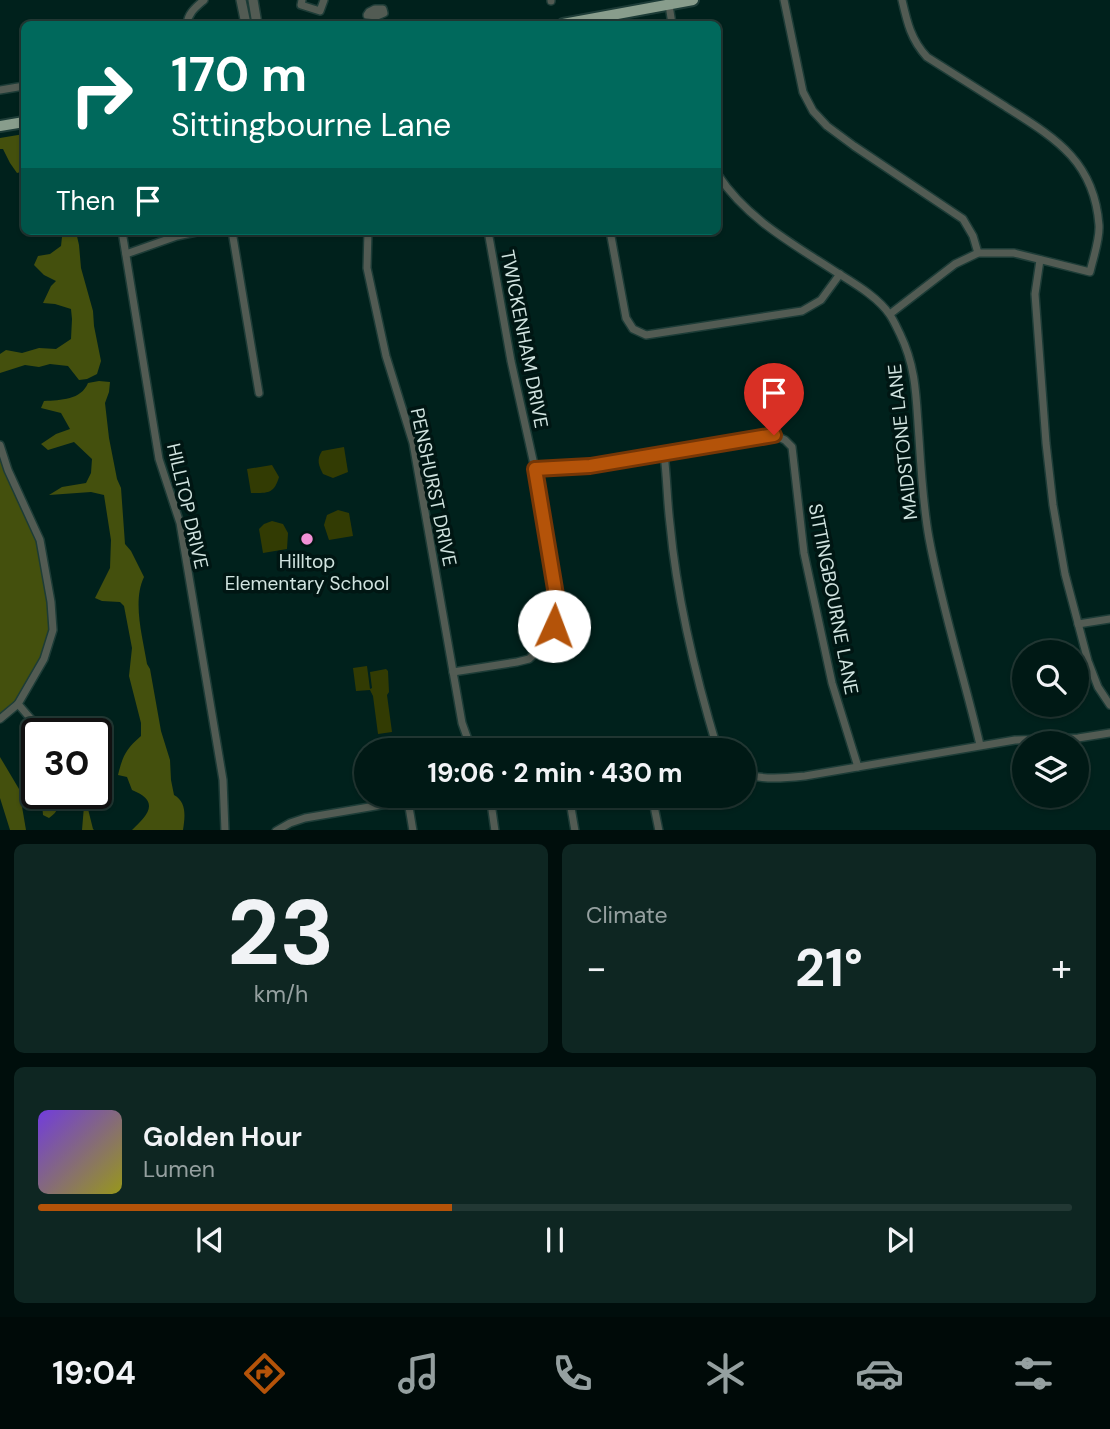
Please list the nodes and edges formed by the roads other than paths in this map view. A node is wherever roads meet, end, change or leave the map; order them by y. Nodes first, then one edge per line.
1 (204, 0) edge
2 (242, 0) edge
3 (253, 0) edge
4 (302, 0) edge
5 (324, 0) edge
6 (693, 0) edge
7 (784, 0) edge
8 (902, 0) edge
9 (669, 5) junction
10 (188, 21) edge
11 (246, 21) edge
12 (256, 21) edge
13 (580, 21) edge
14 (672, 21) edge
15 (21, 86) edge
16 (0, 90) edge
17 (21, 122) edge
18 (0, 126) edge
19 (721, 179) edge
20 (123, 235) edge
21 (182, 235) edge
22 (233, 235) edge
23 (368, 235) edge
24 (489, 235) edge
25 (611, 235) edge
26 (978, 253) junction
27 (126, 254) junction
28 (1040, 260) junction
29 (839, 274) junction
30 (890, 314) junction
31 (259, 393) dead end
32 (0, 445) edge
33 (664, 454) junction
34 (535, 469) junction
35 (1110, 619) edge
36 (1078, 624) junction
37 (453, 672) junction
38 (18, 704) junction
39 (1110, 705) edge
40 (30, 718) edge
41 (0, 719) edge
42 (1110, 733) edge
43 (468, 738) edge
44 (715, 738) edge
45 (980, 745) junction
46 (858, 767) junction
47 (756, 777) edge
48 (366, 808) edge
49 (409, 808) edge
50 (491, 808) edge
51 (571, 808) edge
52 (655, 808) edge
53 (225, 830) edge
54 (278, 830) edge
55 (413, 830) edge
56 (495, 830) edge
57 (575, 830) edge
58 (659, 830) edge

1 - 10 street
2 - 11 street
3 - 12 street
4 - 5 street
6 - 9 main road
7 - 26 street
8 - 28 street
9 - 13 main road
9 - 14 street
15 - 16 street
17 - 18 main road
19 - 29 street, MAIDSTONE LANE
20 - 27 street, HILLTOP DRIVE
21 - 27 street
22 - 31 street
23 - 37 street, PENSHURST DRIVE
24 - 34 street, TWICKENHAM DRIVE
25 - 29 street
26 - 28 street
26 - 30 street
27 - 53 street, HILLTOP DRIVE
28 - 36 street
29 - 30 street, MAIDSTONE LANE
30 - 45 street, MAIDSTONE LANE
32 - 38 street
33 - 34 street, SITTINGBOURNE LANE
33 - 44 street
33 - 46 street, SITTINGBOURNE LANE
34 - 37 street, TWICKENHAM DRIVE
35 - 36 street
36 - 39 street
37 - 43 street, PENSHURST DRIVE
38 - 40 street
38 - 41 street
42 - 45 street
45 - 46 street
46 - 47 street
48 - 54 street
49 - 55 street
50 - 56 street
51 - 57 street
52 - 58 street

